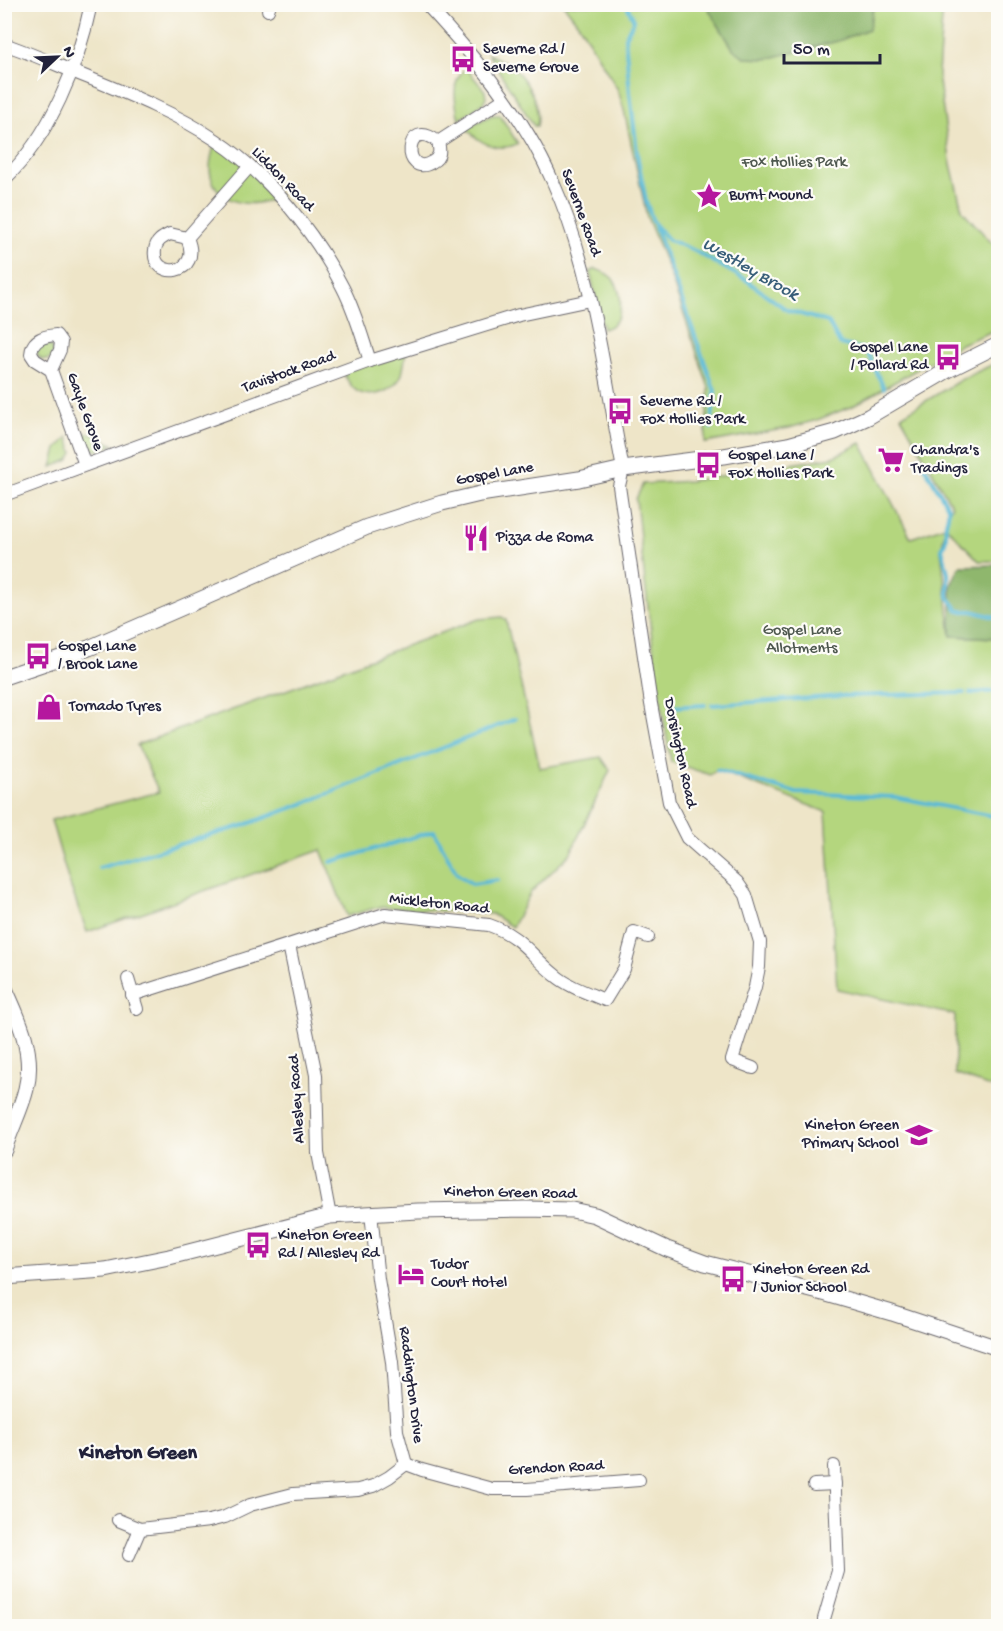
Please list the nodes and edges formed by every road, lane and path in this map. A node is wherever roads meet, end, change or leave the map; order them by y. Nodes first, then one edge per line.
1 (91, 4) edge
2 (426, 4) edge
3 (4, 44) edge
4 (71, 71) junction
5 (504, 99) junction
6 (438, 142) dead end
7 (250, 166) junction
8 (4, 180) edge
9 (187, 238) dead end
10 (590, 300) junction
11 (999, 345) edge
12 (370, 361) junction
13 (51, 370) dead end
14 (85, 465) junction
15 (623, 469) junction
16 (4, 495) edge
17 (4, 676) edge
18 (648, 937) dead end
19 (289, 945) junction
20 (128, 979) dead end
21 (4, 987) edge
22 (132, 995) junction
23 (137, 1009) dead end
24 (753, 1068) dead end
25 (4, 1150) edge
26 (371, 1213) junction
27 (330, 1216) junction
28 (4, 1277) edge
29 (999, 1348) edge
30 (406, 1464) junction
31 (834, 1466) dead end
32 (639, 1480) dead end
33 (835, 1484) junction
34 (814, 1485) dead end
35 (118, 1520) dead end
36 (140, 1528) junction
37 (129, 1555) dead end
38 (824, 1626) edge

1 - 4 street
2 - 5 street, Severne Road
3 - 4 street, Liddon Road
4 - 7 street, Liddon Road
4 - 8 street
5 - 6 street
5 - 10 street, Severne Road
7 - 9 street
7 - 12 street, Liddon Road
10 - 12 street, Tavistock Road
10 - 15 street, Severne Road
11 - 15 street, Gospel Lane
12 - 14 street, Tavistock Road
13 - 14 street, Gayle Grove
14 - 16 street, Tavistock Road
15 - 17 street, Gospel Lane
15 - 24 street, Dorsington Road
18 - 19 street, Mickleton Road
19 - 22 street, Mickleton Road
19 - 27 street, Allesley Road
20 - 22 street
21 - 25 street
22 - 23 street
26 - 27 street, Kineton Green Road
26 - 29 street, Kineton Green Road
26 - 30 street, Raddington Drive
27 - 28 street, Kineton Green Road
30 - 32 street, Grendon Road
30 - 36 street, Raddington Drive
31 - 33 street
33 - 34 street
33 - 38 street
35 - 36 street, Raddington Drive
36 - 37 street

